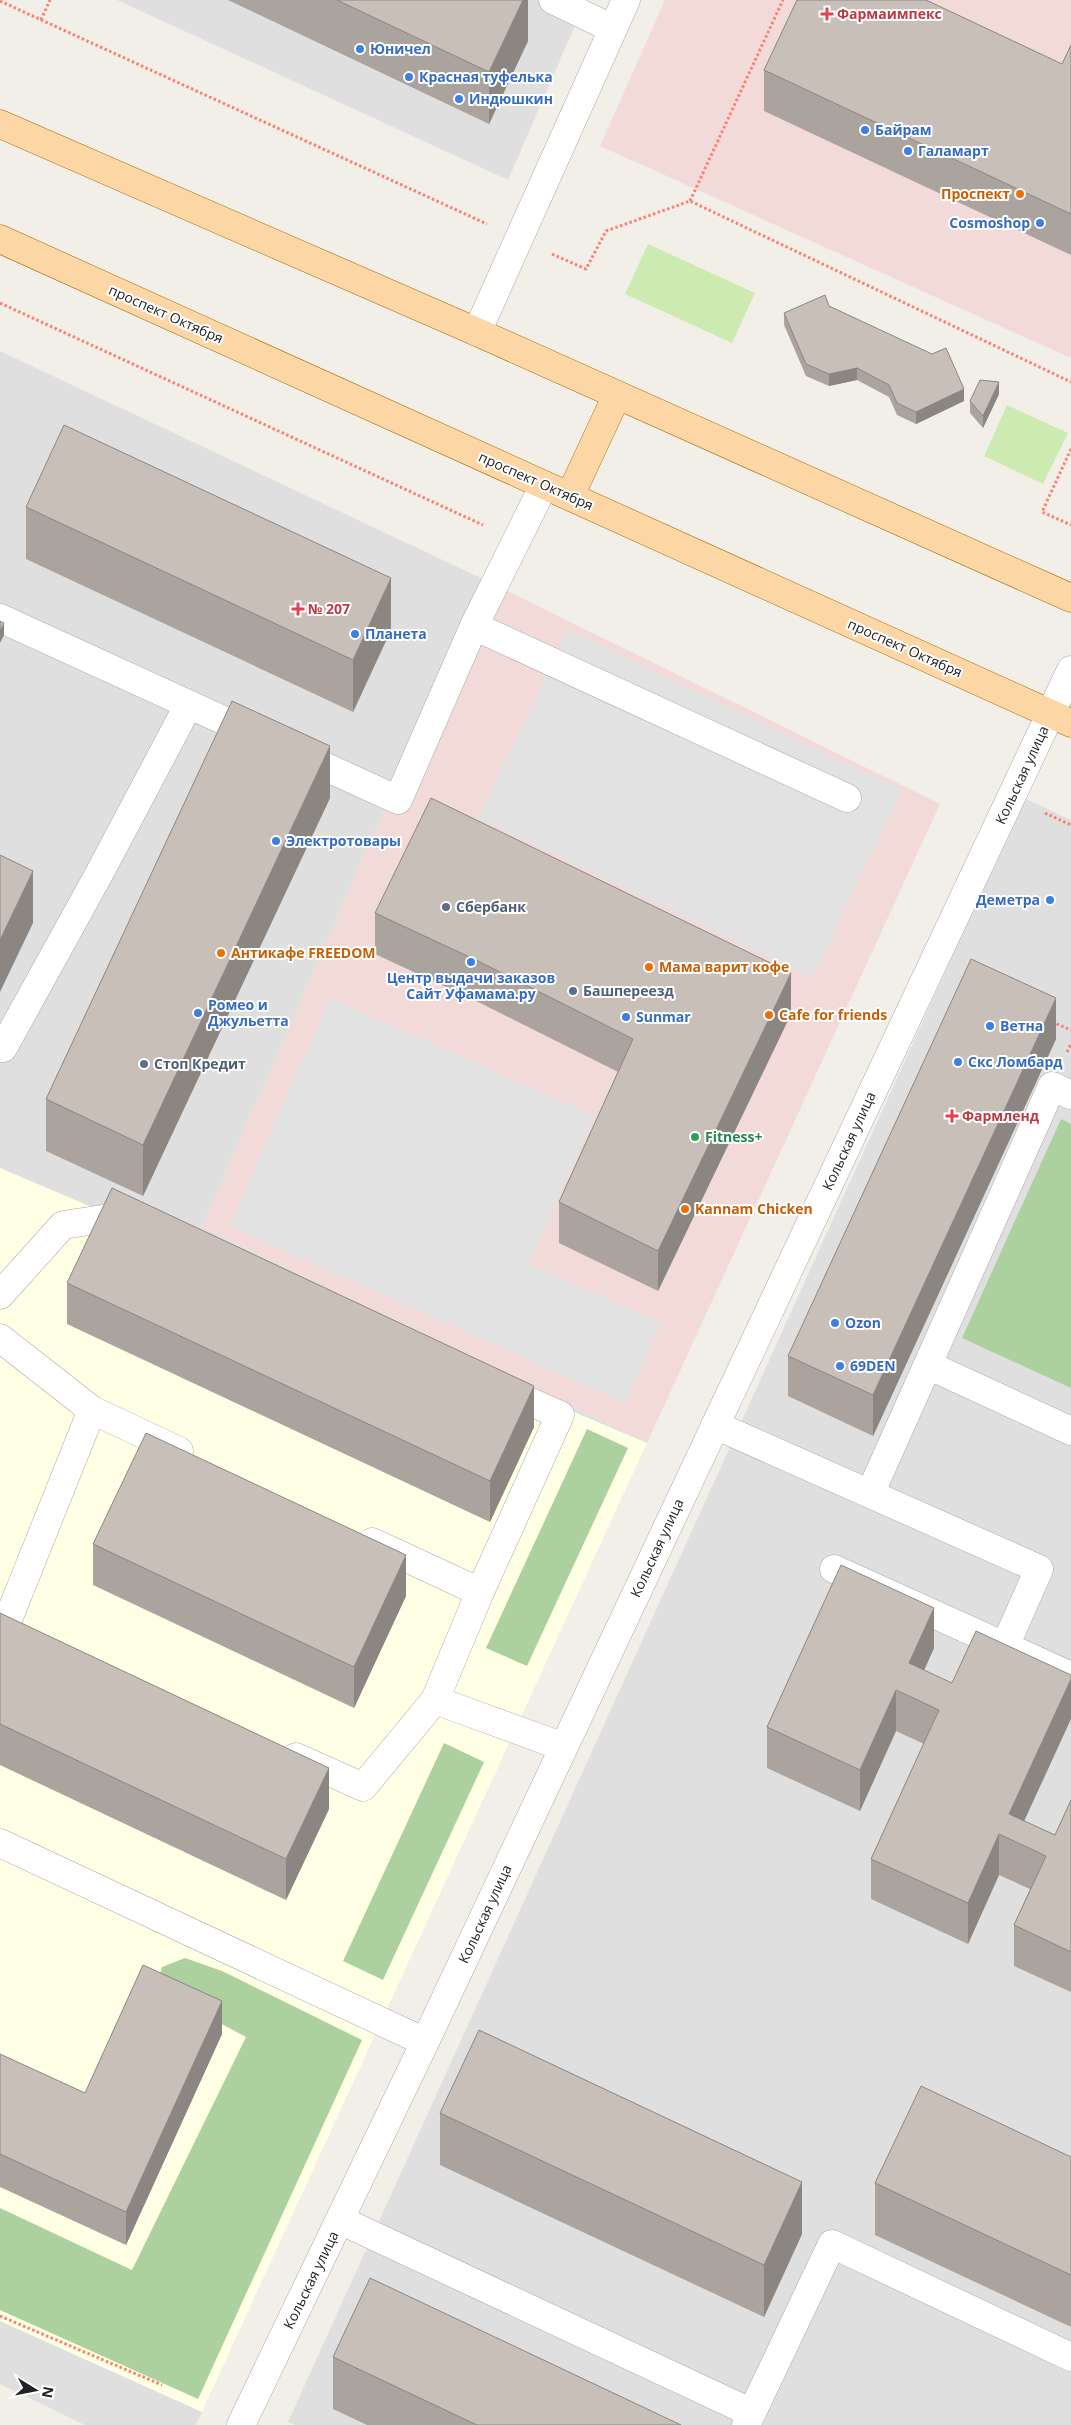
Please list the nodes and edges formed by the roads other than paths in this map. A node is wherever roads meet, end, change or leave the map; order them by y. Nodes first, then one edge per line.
1 (553, 0) edge
2 (626, 0) edge
3 (613, 29) junction
4 (0, 124) edge
5 (0, 239) edge
6 (477, 332) junction
7 (617, 395) junction
8 (544, 485) junction
9 (570, 496) junction
10 (1071, 598) edge
11 (0, 618) edge
12 (474, 626) junction
13 (1071, 670) edge
14 (189, 704) junction
15 (1061, 719) edge
16 (847, 798) dead end
17 (0, 1047) edge
18 (1071, 1095) edge
19 (153, 1233) edge
20 (0, 1295) edge
21 (0, 1338) edge
22 (928, 1365) junction
23 (478, 1379) edge
24 (92, 1410) junction
25 (715, 1425) junction
26 (1071, 1431) edge
27 (200, 1461) edge
28 (870, 1494) junction
29 (353, 1533) edge
30 (834, 1569) dead end
31 (480, 1592) junction
32 (3, 1625) edge
33 (32, 1639) edge
34 (1005, 1646) junction
35 (1071, 1676) edge
36 (435, 1700) junction
37 (274, 1747) edge
38 (564, 1747) junction
39 (0, 1843) edge
40 (425, 2042) junction
41 (340, 2220) junction
42 (1071, 2357) edge
43 (749, 2419) edge
44 (241, 2425) edge

1 - 3 street
2 - 3 street
3 - 6 street
4 - 6 main road
5 - 8 main road, проспект Октября
6 - 7 main road
7 - 9 main road
7 - 10 main road
8 - 9 main road, проспект Октября
8 - 12 street
9 - 15 main road, проспект Октября
11 - 14 street
12 - 14 street
12 - 16 street
13 - 15 street, Кольская улица
14 - 17 street
15 - 25 street, Кольская улица
18 - 22 street
19 - 20 street
21 - 24 street
22 - 26 street
22 - 28 street
23 - 31 street
24 - 27 street
24 - 32 street
25 - 28 street
25 - 38 street, Кольская улица
28 - 34 street
29 - 31 street
30 - 34 street
31 - 36 street
32 - 33 street
34 - 35 street
36 - 37 street
36 - 38 street
38 - 40 street, Кольская улица
39 - 40 street
40 - 41 street, Кольская улица
41 - 43 street
41 - 44 street, Кольская улица
42 - 43 street

